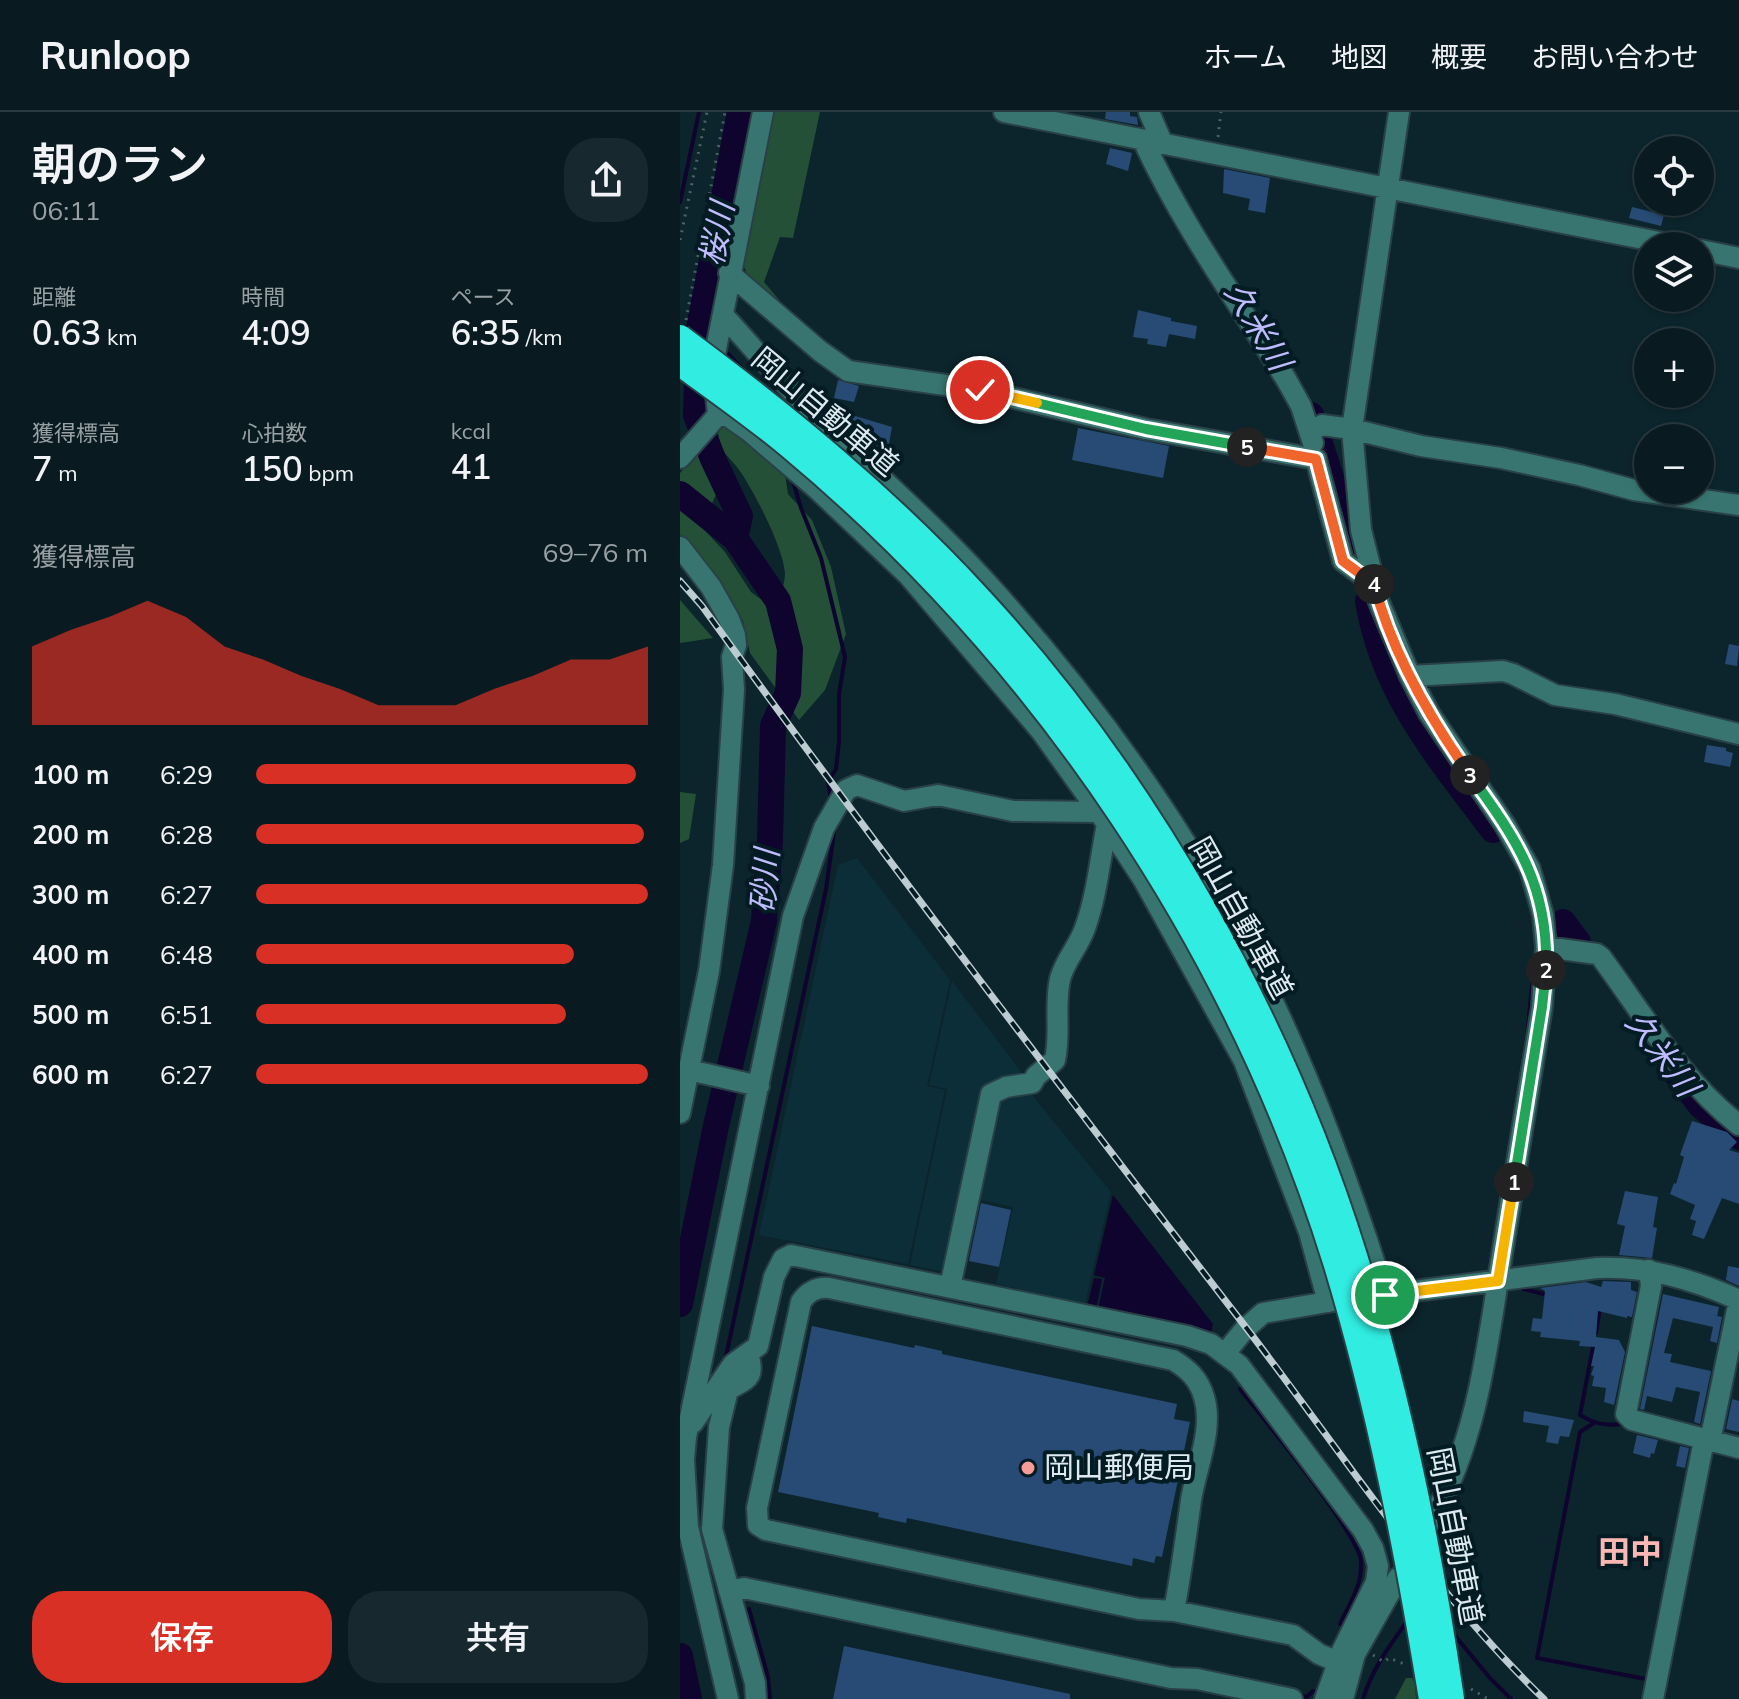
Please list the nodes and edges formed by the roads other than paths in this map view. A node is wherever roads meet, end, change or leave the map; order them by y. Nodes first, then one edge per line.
1 (763, 112) edge
2 (1004, 112) edge
3 (1149, 112) edge
4 (1399, 112) edge
5 (1154, 141) junction
6 (1387, 188) junction
7 (1634, 237) edge
8 (1714, 253) edge
9 (1739, 258) edge
10 (729, 273) junction
11 (723, 315) junction
12 (682, 332) edge
13 (680, 364) edge
14 (715, 418) junction
15 (1316, 429) junction
16 (1352, 429) junction
17 (687, 450) edge
18 (1316, 459) junction
19 (1739, 505) edge
20 (680, 547) edge
21 (1374, 584) junction
22 (1410, 676) junction
23 (1739, 734) edge
24 (1103, 818) junction
25 (1546, 947) junction
26 (693, 1071) junction
27 (756, 1085) junction
28 (680, 1113) edge
29 (1739, 1125) edge
30 (1649, 1270) junction
31 (1498, 1281) junction
32 (950, 1287) junction
33 (1385, 1295) junction
34 (1739, 1300) edge
35 (1328, 1302) junction
36 (1226, 1352) junction
37 (748, 1354) junction
38 (683, 1440) edge
39 (1707, 1440) junction
40 (1739, 1448) edge
41 (1432, 1519) dead end
42 (712, 1529) junction
43 (1398, 1578) dead end
44 (733, 1590) junction
45 (1174, 1611) junction
46 (1440, 1620) junction
47 (718, 1655) junction
48 (1338, 1662) junction
49 (728, 1699) edge
50 (743, 1699) edge
51 (756, 1699) edge
52 (1292, 1699) edge
53 (1325, 1699) edge
54 (1343, 1699) edge
55 (1431, 1699) edge
56 (1452, 1699) edge
57 (1460, 1699) edge
58 (1653, 1699) edge

1 - 10 street
2 - 5 street
3 - 5 street
4 - 6 street
5 - 6 street
5 - 15 street
6 - 7 street
6 - 16 street
8 - 9 street
10 - 11 street
10 - 18 street
11 - 14 street
11 - 33 street
12 - 46 highway, 岡山自動車道, bridge
13 - 55 highway, 岡山自動車道, bridge
14 - 17 street
14 - 24 street
15 - 16 street
15 - 18 street
16 - 19 street
16 - 21 street
18 - 21 street
20 - 26 street
21 - 22 street
22 - 23 street
22 - 25 street
24 - 27 street
24 - 32 street
24 - 35 street
25 - 29 street
25 - 31 street
26 - 27 street
26 - 28 street
27 - 38 street
30 - 31 street
30 - 34 street
30 - 39 street
31 - 33 street
31 - 41 street
32 - 36 street
32 - 37 street
33 - 35 street
34 - 39 street
35 - 36 street
36 - 48 street
37 - 38 street
37 - 42 street
38 - 42 street
38 - 47 street
39 - 40 street
39 - 58 street
42 - 44 street
43 - 54 street
44 - 51 street
44 - 52 street
45 - 45 street
45 - 48 street
46 - 56 highway, 岡山自動車道, bridge
46 - 57 highway, bridge
47 - 49 street
47 - 50 street
48 - 53 street

